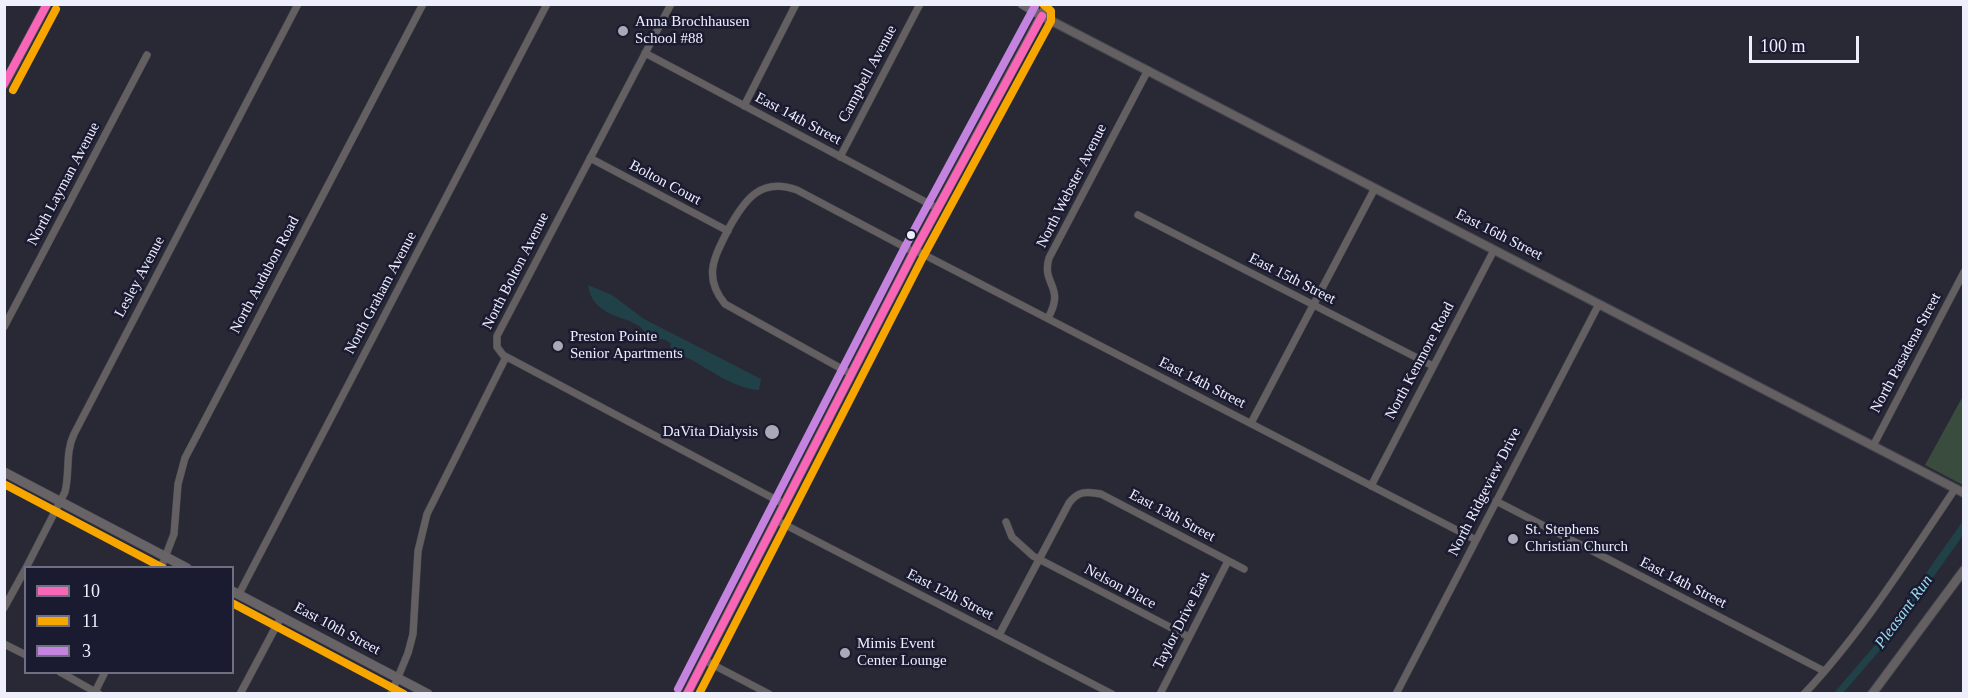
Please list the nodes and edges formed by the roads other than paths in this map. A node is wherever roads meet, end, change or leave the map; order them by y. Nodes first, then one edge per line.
1 (47, 4) edge
2 (298, 4) edge
3 (423, 4) edge
4 (548, 4) edge
5 (671, 4) edge
6 (796, 4) edge
7 (920, 4) edge
8 (1022, 4) edge
9 (1048, 4) edge
10 (1042, 16) junction
11 (645, 53) junction
12 (147, 55) dead end
13 (1148, 70) junction
14 (4, 85) edge
15 (744, 106) junction
16 (840, 157) junction
17 (590, 158) junction
18 (1375, 188) junction
19 (937, 208) junction
20 (1138, 215) dead end
21 (728, 231) junction
22 (1494, 250) junction
23 (915, 251) junction
24 (1964, 272) edge
25 (1599, 304) junction
26 (1314, 305) junction
27 (1048, 318) junction
28 (4, 327) edge
29 (506, 357) junction
30 (1433, 366) junction
31 (851, 374) junction
32 (1251, 423) junction
33 (1873, 446) junction
34 (4, 472) edge
35 (1371, 486) junction
36 (1959, 491) edge
37 (60, 501) junction
38 (1496, 501) junction
39 (784, 504) junction
40 (776, 520) junction
41 (1006, 522) dead end
42 (1476, 540) junction
43 (166, 557) junction
44 (1039, 560) junction
45 (1228, 561) junction
46 (27, 566) edge
47 (162, 566) edge
48 (185, 566) edge
49 (1244, 569) dead end
50 (1964, 570) edge
51 (24, 572) edge
52 (236, 593) edge
53 (4, 608) edge
54 (281, 617) junction
55 (999, 635) junction
56 (1189, 637) junction
57 (4, 644) edge
58 (24, 654) edge
59 (704, 660) junction
60 (1824, 672) junction
61 (63, 674) edge
62 (104, 674) edge
63 (398, 678) junction
64 (96, 693) edge
65 (240, 693) edge
66 (391, 693) edge
67 (428, 693) edge
68 (690, 693) edge
69 (769, 693) edge
70 (1112, 693) edge
71 (1160, 693) edge
72 (1396, 693) edge
73 (1804, 693) edge
74 (1872, 693) edge

1 - 14 street
2 - 37 street, Lesley Avenue
3 - 43 street, North Audubon Road
4 - 52 street, North Graham Avenue
5 - 11 street, North Bolton Avenue
6 - 15 street
7 - 16 street, Campbell Avenue
8 - 10 main road, East 16th Street
9 - 10 main road
10 - 13 street, East 16th Street
10 - 19 main road
11 - 15 street, East 14th Street
11 - 17 street, North Bolton Avenue
12 - 28 street, North Layman Avenue
13 - 18 street, East 16th Street
13 - 27 street, North Webster Avenue
15 - 16 street, East 14th Street
16 - 19 street, East 14th Street
17 - 21 street, Bolton Court
17 - 29 street, North Bolton Avenue
18 - 22 street, East 16th Street
18 - 26 street
19 - 23 main road
20 - 26 street, East 15th Street
21 - 23 street, East 14th Street
21 - 31 street, East 14th Street
22 - 25 street, East 16th Street
22 - 30 street, North Kenmore Road
23 - 27 street, East 14th Street
23 - 31 main road
24 - 33 street, North Pasadena Street
25 - 33 street, East 16th Street
25 - 38 street, North Ridgeview Drive
26 - 30 street, East 15th Street
26 - 32 street
27 - 32 street, East 14th Street
29 - 39 street
29 - 63 street
30 - 35 street, North Kenmore Road
31 - 39 main road
32 - 35 street, East 14th Street
33 - 36 street, East 16th Street
34 - 37 main road
35 - 42 street, East 14th Street
36 - 60 street
37 - 43 main road
37 - 46 street, Lesley Avenue
38 - 42 street, North Ridgeview Drive
38 - 60 street, East 14th Street
39 - 40 main road
40 - 55 street, East 12th Street
40 - 59 main road
41 - 44 street, Nelson Place
42 - 72 street, North Ridgeview Drive
43 - 47 street, North Audubon Road
43 - 48 main road
44 - 45 street, East 13th Street
44 - 55 street
44 - 56 street, Nelson Place
45 - 49 street, East 13th Street
45 - 56 street, Taylor Drive East
50 - 74 street
51 - 53 street, Lesley Avenue
52 - 54 main road, East 10th Street
54 - 63 main road, East 10th Street
54 - 65 street
55 - 70 street, East 12th Street
56 - 71 street, Taylor Drive East
57 - 58 street
59 - 68 main road
59 - 69 street
60 - 73 street
61 - 64 street
62 - 64 street
63 - 66 street
63 - 67 main road, East 10th Street

